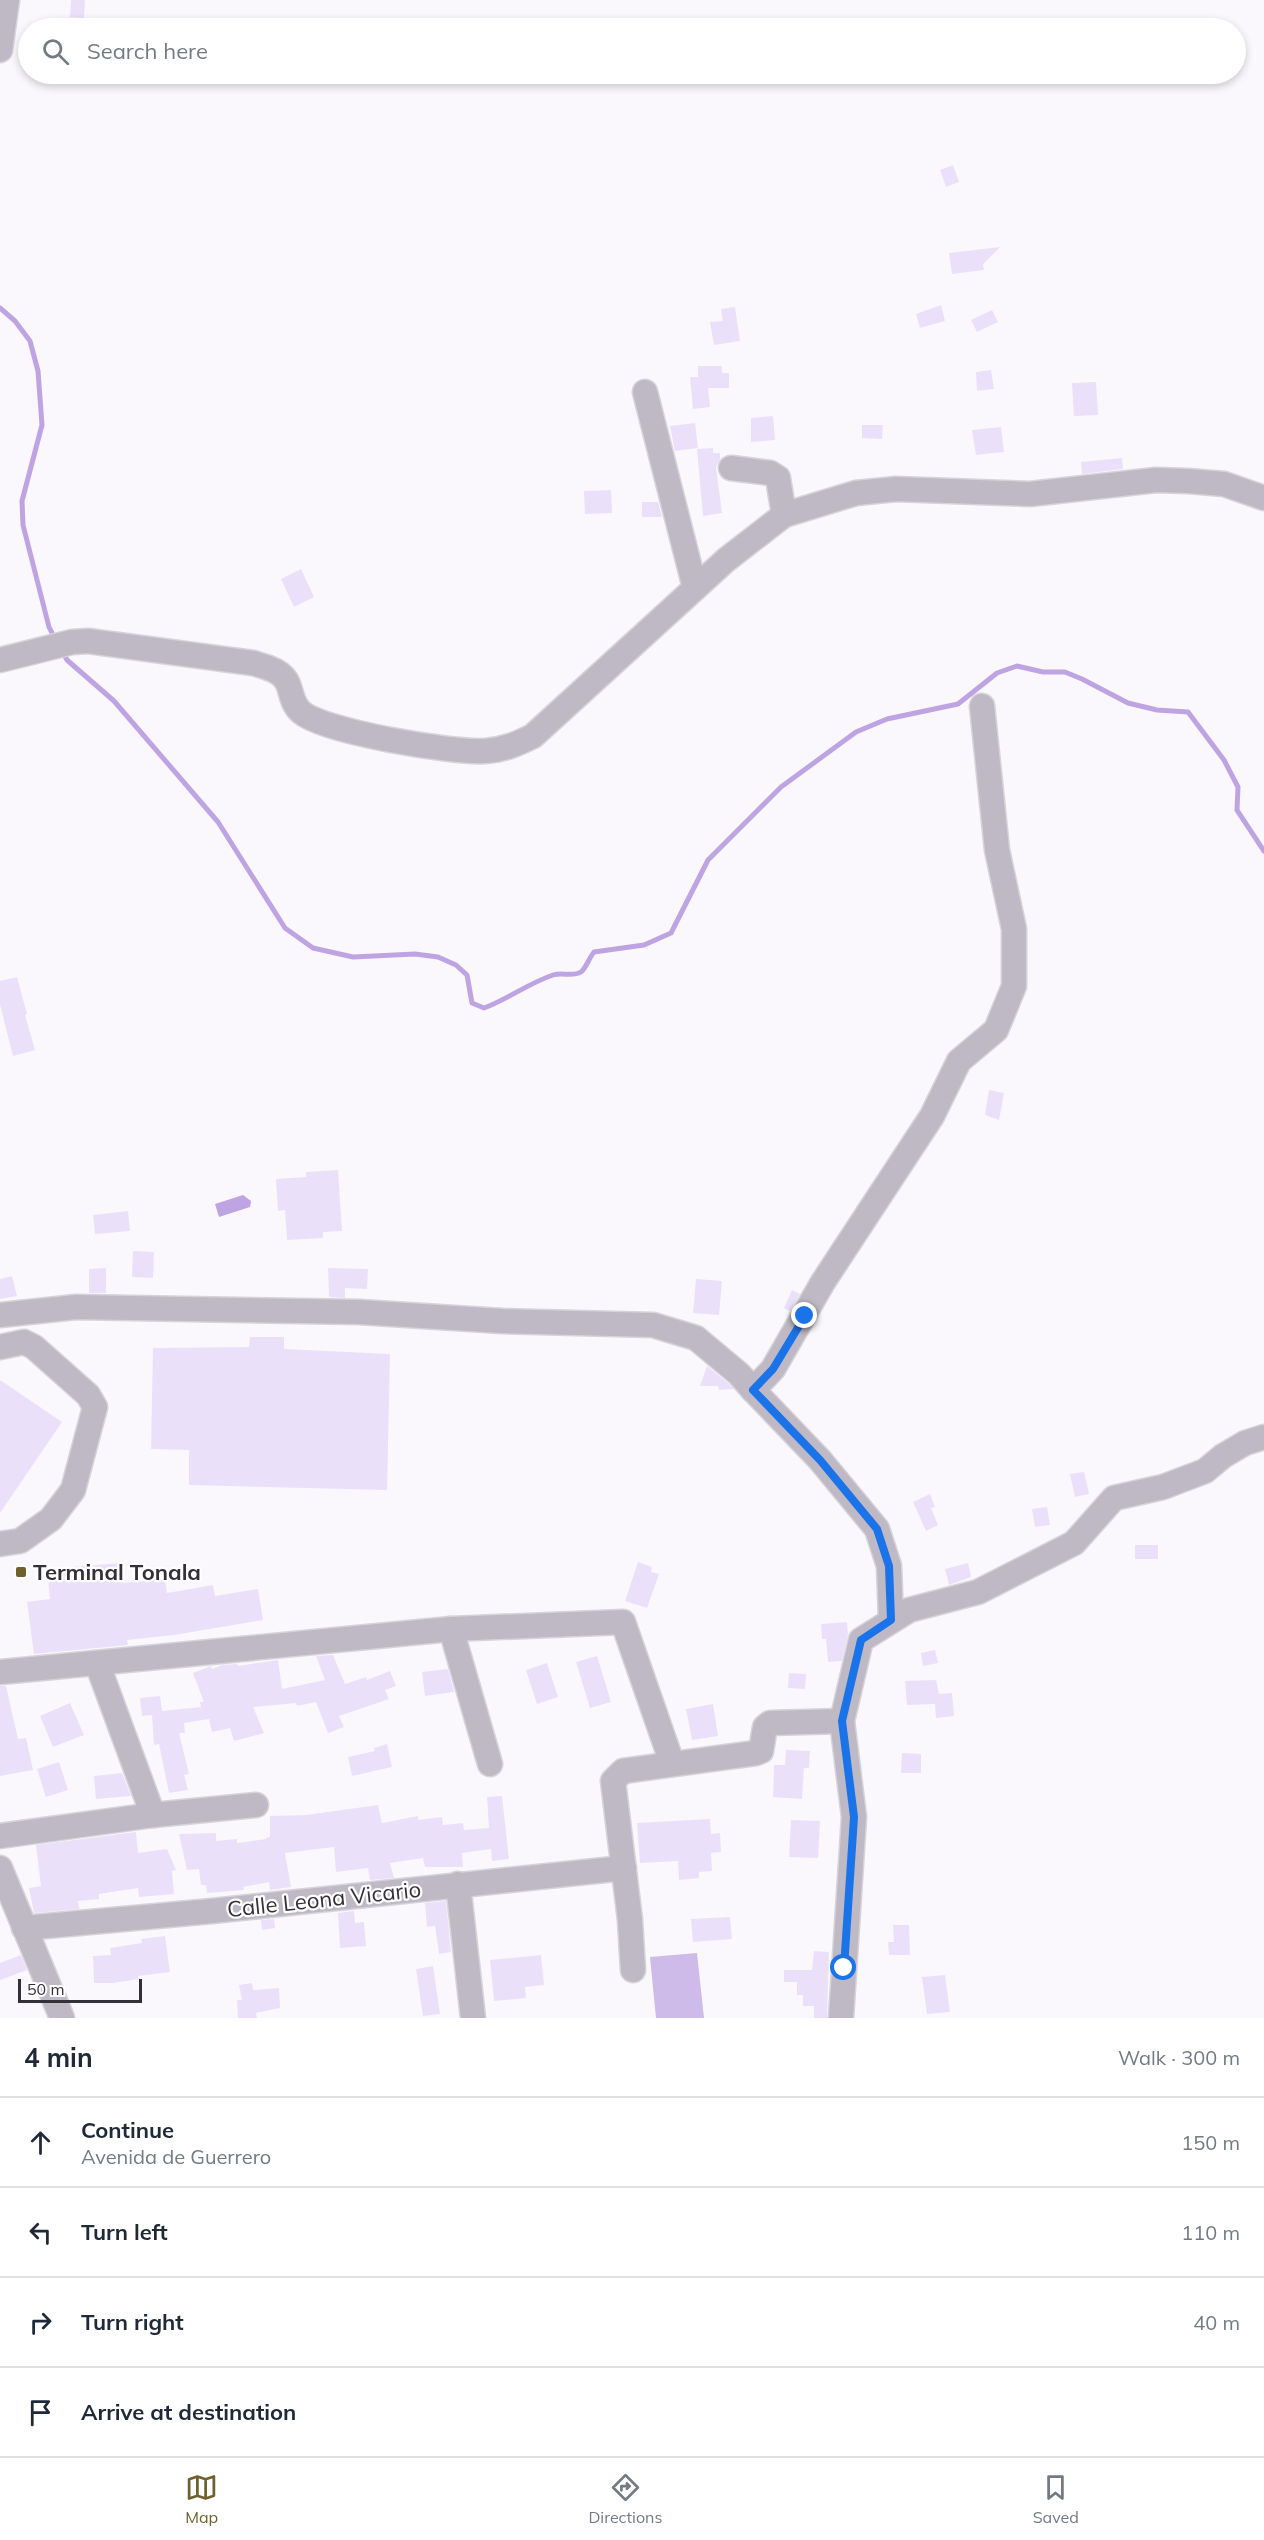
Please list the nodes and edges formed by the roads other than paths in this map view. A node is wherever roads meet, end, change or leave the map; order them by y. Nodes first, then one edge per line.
1 (7, 0) edge
2 (0, 50) edge
3 (645, 392) dead end
4 (732, 468) dead end
5 (1264, 498) edge
6 (784, 515) junction
7 (695, 588) junction
8 (3, 659) edge
9 (982, 706) dead end
10 (0, 1315) edge
11 (0, 1347) edge
12 (753, 1390) junction
13 (1264, 1437) edge
14 (0, 1544) edge
15 (891, 1620) junction
16 (451, 1629) junction
17 (97, 1663) junction
18 (0, 1672) edge
19 (842, 1721) junction
20 (672, 1763) junction
21 (490, 1764) dead end
22 (256, 1805) dead end
23 (153, 1815) junction
24 (0, 1836) edge
25 (0, 1868) edge
26 (624, 1868) junction
27 (458, 1884) junction
28 (24, 1928) junction
29 (633, 1970) dead end
30 (62, 2018) edge
31 (473, 2018) edge
32 (841, 2018) edge

1 - 2 street
3 - 7 street
4 - 6 street
5 - 6 street
6 - 7 street
7 - 8 street
9 - 12 street
10 - 12 street
11 - 14 street
12 - 15 street
13 - 15 street
15 - 19 street
16 - 17 street
16 - 20 street
16 - 21 street
17 - 18 street
17 - 23 street
19 - 20 street
19 - 32 street
20 - 26 street
22 - 23 street
23 - 24 street
25 - 28 street
26 - 27 street, Calle Leona Vicario
26 - 29 street
27 - 28 street, Calle Leona Vicario
27 - 31 street
28 - 30 street

